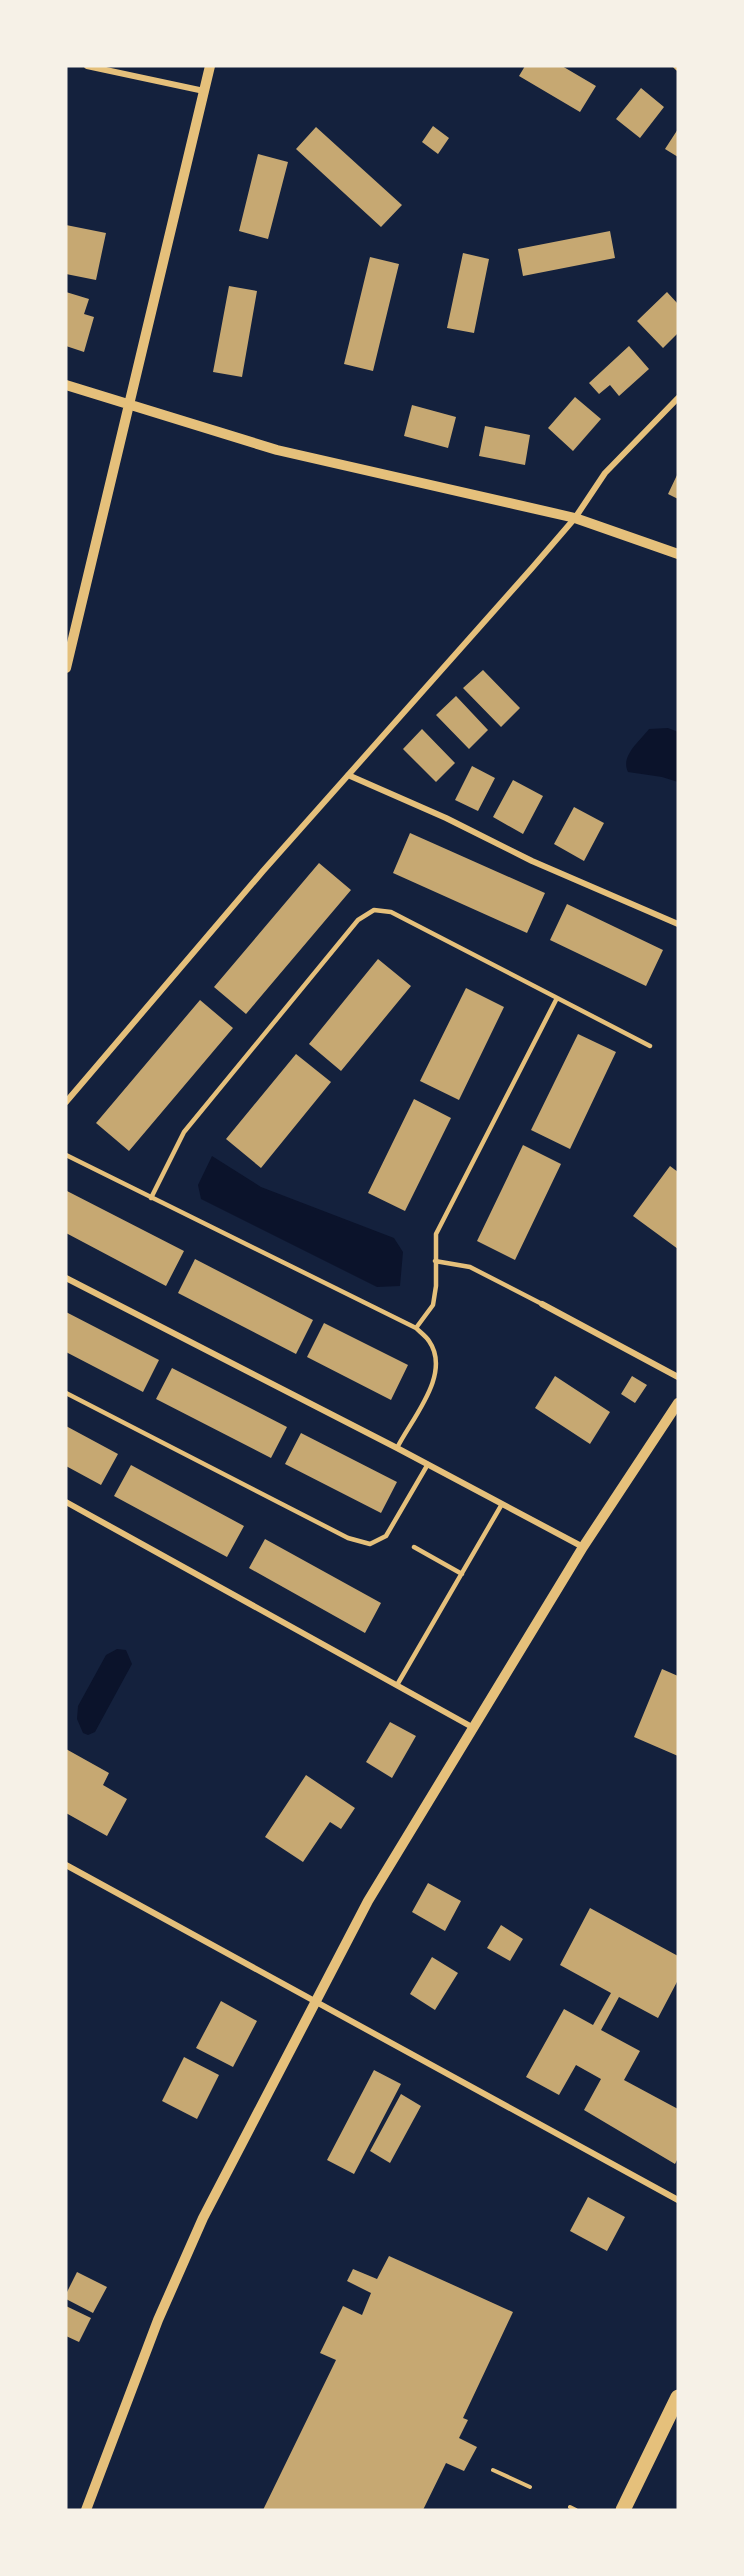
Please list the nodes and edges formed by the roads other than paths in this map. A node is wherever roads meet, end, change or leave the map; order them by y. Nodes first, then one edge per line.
1 (87, 66) edge
2 (210, 66) edge
3 (204, 91) junction
4 (66, 385) edge
5 (678, 398) edge
6 (129, 404) junction
7 (575, 518) junction
8 (678, 554) edge
9 (66, 668) edge
10 (348, 775) junction
11 (678, 924) edge
12 (557, 998) junction
13 (650, 1046) dead end
14 (66, 1102) edge
15 (66, 1155) edge
16 (151, 1198) junction
17 (435, 1261) junction
18 (66, 1278) edge
19 (542, 1304) joint
20 (416, 1328) junction
21 (678, 1377) edge
22 (66, 1393) edge
23 (678, 1403) edge
24 (397, 1448) junction
25 (428, 1464) junction
26 (66, 1502) edge
27 (502, 1504) junction
28 (414, 1547) dead end
29 (583, 1547) junction
30 (462, 1574) junction
31 (397, 1685) junction
32 (472, 1727) junction
33 (66, 1865) edge
34 (314, 2002) junction
35 (678, 2200) edge
36 (678, 2397) edge
37 (86, 2510) edge
38 (623, 2510) edge

1 - 3 street
2 - 3 street
3 - 6 street
4 - 6 street
5 - 7 street
6 - 7 street
6 - 9 street
7 - 8 street
7 - 10 street
10 - 11 street
10 - 14 street
12 - 13 lane
12 - 16 lane
12 - 17 lane
15 - 16 lane
16 - 20 lane
17 - 19 lane
17 - 20 lane
18 - 24 street
19 - 21 street
20 - 24 lane
22 - 25 lane
23 - 29 street
24 - 25 street
25 - 27 street
26 - 31 street
27 - 29 street
27 - 30 lane
28 - 30 lane
29 - 32 street
30 - 31 lane
31 - 32 street
32 - 34 street
33 - 34 street
34 - 35 street
34 - 37 street
36 - 38 main road

